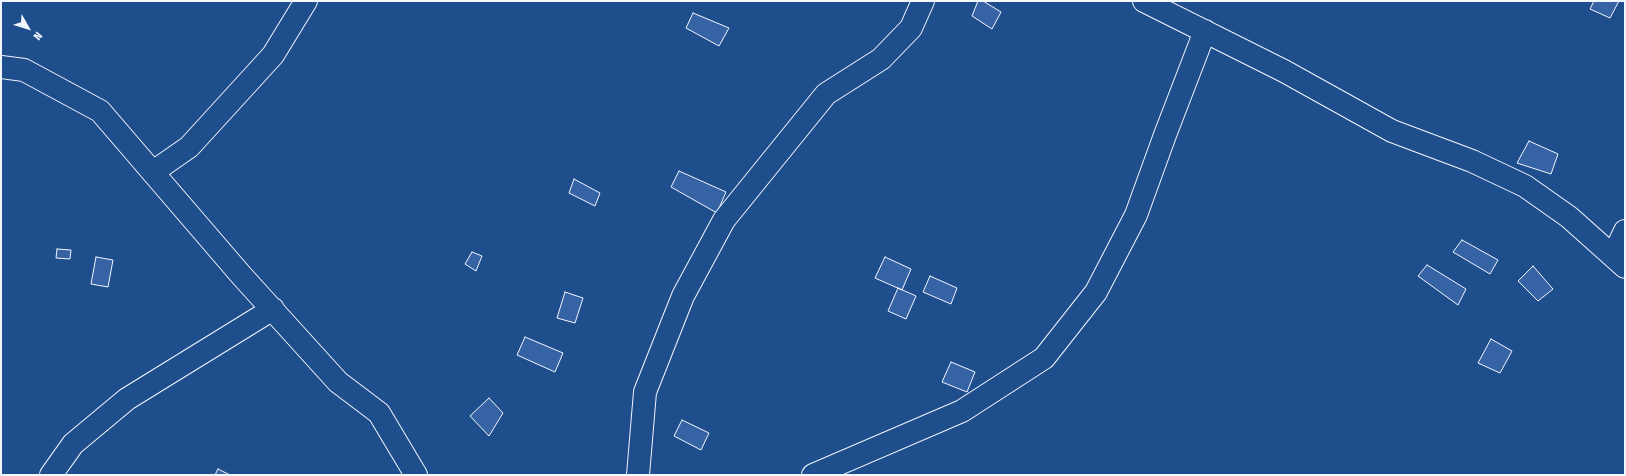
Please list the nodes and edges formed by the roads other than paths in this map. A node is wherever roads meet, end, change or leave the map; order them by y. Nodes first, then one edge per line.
1 (306, 1) edge
2 (923, 1) edge
3 (1144, 1) edge
4 (1205, 31) junction
5 (1, 67) edge
6 (153, 172) junction
7 (1625, 231) edge
8 (1619, 261) edge
9 (273, 309) junction
10 (51, 475) edge
11 (416, 475) edge
12 (638, 475) edge
13 (813, 475) edge

1 - 6 street
2 - 12 street
3 - 4 street
4 - 8 street
4 - 13 street
5 - 6 street
6 - 9 street
7 - 8 street
9 - 10 street
9 - 11 street

